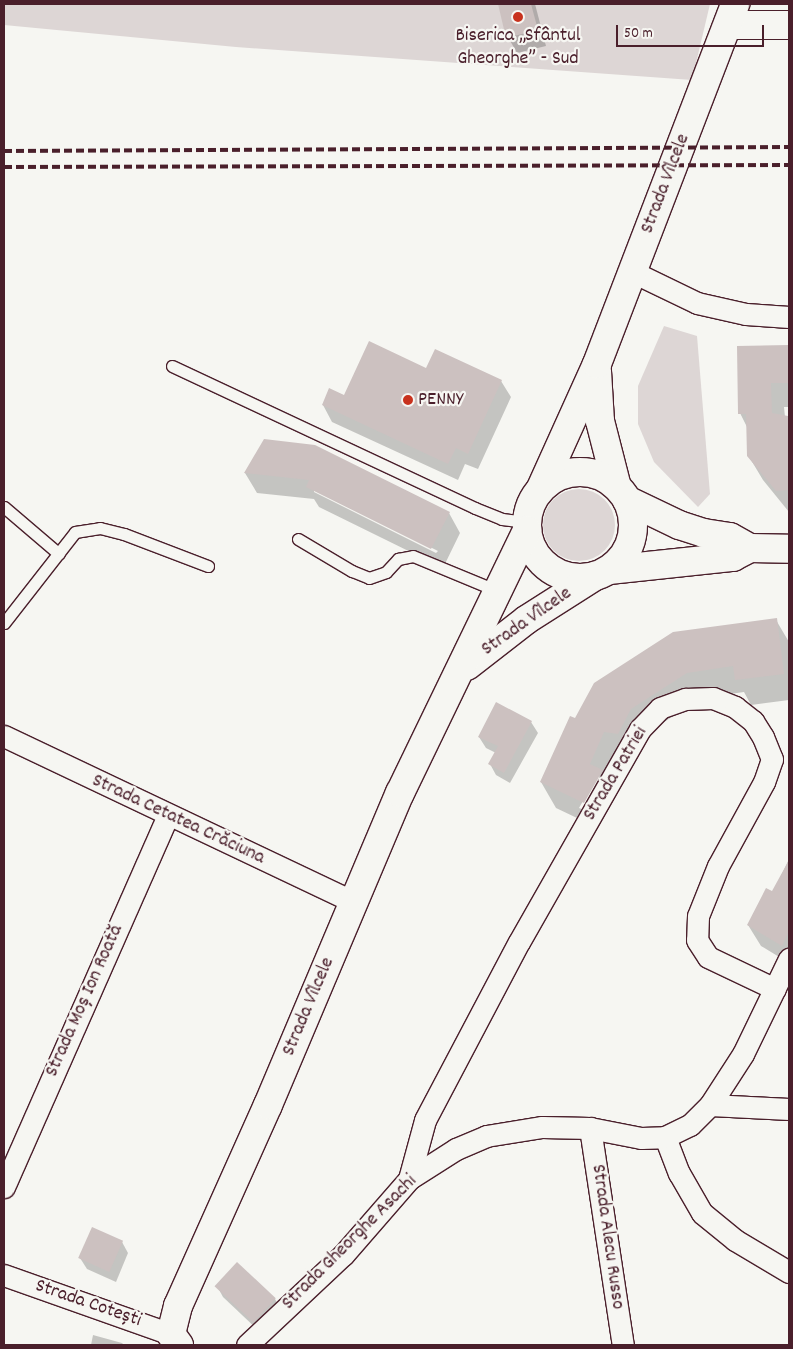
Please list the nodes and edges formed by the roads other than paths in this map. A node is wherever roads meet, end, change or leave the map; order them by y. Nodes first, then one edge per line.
1 (731, 14) edge
2 (789, 25) edge
3 (633, 272) junction
4 (789, 317) edge
5 (597, 364) junction
6 (172, 366) dead end
7 (541, 488) junction
8 (622, 494) junction
9 (4, 507) edge
10 (526, 526) junction
11 (298, 539) dead end
12 (750, 548) junction
13 (789, 549) edge
14 (59, 554) junction
15 (208, 566) dead end
16 (602, 573) junction
17 (498, 591) junction
18 (4, 623) edge
19 (461, 670) junction
20 (4, 736) edge
21 (168, 815) junction
22 (353, 902) junction
23 (789, 960) edge
24 (775, 989) junction
25 (710, 1105) junction
26 (789, 1109) edge
27 (590, 1128) junction
28 (665, 1137) junction
29 (409, 1180) junction
30 (4, 1188) edge
31 (789, 1272) edge
32 (4, 1276) edge
33 (173, 1342) edge
34 (246, 1345) edge
35 (623, 1345) edge

1 - 2 main road
1 - 3 main road, Strada Vîlcele
3 - 4 street
3 - 5 main road, Strada Vîlcele
5 - 7 main road, Strada Vîlcele
5 - 8 main road, Strada Vîlcele
6 - 10 lane
7 - 8 main road
7 - 10 main road
8 - 12 main road
8 - 16 main road
9 - 14 lane
10 - 16 main road
10 - 17 main road, Strada Vîlcele
11 - 17 lane
12 - 13 main road
12 - 16 main road
14 - 15 lane
14 - 18 lane
16 - 19 main road, Strada Vîlcele
17 - 19 main road, Strada Vîlcele
19 - 22 main road, Strada Vîlcele
20 - 21 street, Strada Cetatea Crăciuna
21 - 22 street, Strada Cetatea Crăciuna
21 - 30 street, Strada Moș Ion Roată
22 - 33 main road, Strada Vîlcele
23 - 24 street
24 - 25 street
24 - 29 street, Strada Patriei
25 - 26 street
25 - 28 street
27 - 28 street, Strada Gheorghe Asachi
27 - 29 street, Strada Gheorghe Asachi
27 - 35 street, Strada Alecu Russo
28 - 31 street
29 - 34 street, Strada Gheorghe Asachi
32 - 33 street, Strada Cotești

